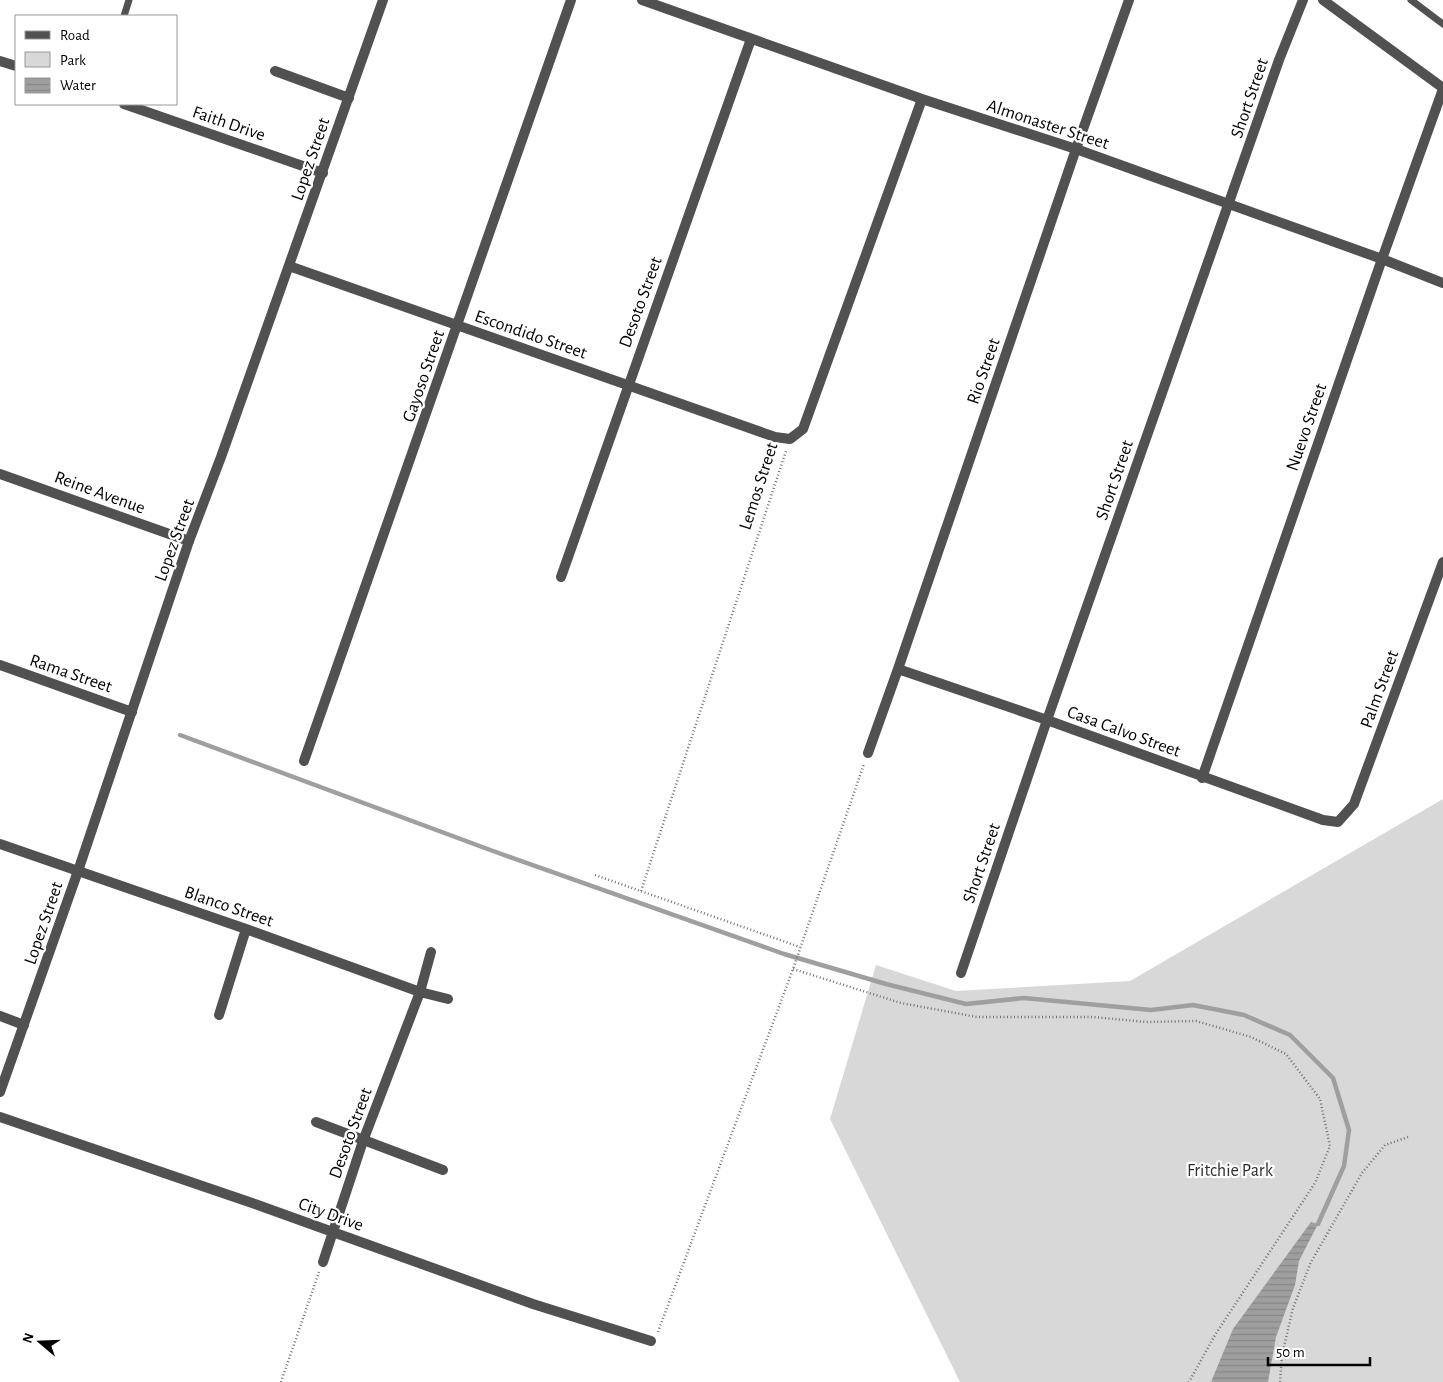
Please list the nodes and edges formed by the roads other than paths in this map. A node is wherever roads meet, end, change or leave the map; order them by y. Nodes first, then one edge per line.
1 (129, 0) edge
2 (383, 0) edge
3 (571, 0) edge
4 (642, 0) edge
5 (1129, 0) edge
6 (1303, 0) edge
7 (1323, 0) edge
8 (1411, 0) edge
9 (124, 15) edge
10 (1443, 24) edge
11 (751, 39) junction
12 (0, 61) edge
13 (15, 66) edge
14 (275, 71) dead end
15 (1443, 88) edge
16 (349, 98) junction
17 (922, 99) junction
18 (127, 105) edge
19 (1076, 149) junction
20 (323, 172) junction
21 (1229, 204) junction
22 (1382, 259) junction
23 (289, 266) junction
24 (1443, 283) edge
25 (458, 326) junction
26 (628, 385) junction
27 (790, 439) joint
28 (0, 474) edge
29 (189, 541) junction
30 (1443, 562) edge
31 (561, 577) dead end
32 (0, 666) edge
33 (898, 669) junction
34 (132, 712) junction
35 (1047, 720) junction
36 (868, 752) road end
37 (304, 761) dead end
38 (1202, 778) junction
39 (1338, 822) joint
40 (0, 844) edge
41 (78, 871) junction
42 (246, 929) junction
43 (431, 952) dead end
44 (961, 973) dead end
45 (420, 992) junction
46 (448, 998) dead end
47 (219, 1015) dead end
48 (0, 1016) edge
49 (24, 1025) junction
50 (0, 1092) edge
51 (0, 1117) edge
52 (316, 1122) dead end
53 (363, 1141) junction
54 (443, 1170) dead end
55 (334, 1232) junction
56 (323, 1262) road end
57 (651, 1341) road end

1 - 9 lane
2 - 16 street, Lopez Street
3 - 25 street, Gayoso Street
4 - 11 street, Almonaster Street
5 - 19 street, Rio Street
6 - 21 street, Short Street
7 - 15 street
8 - 10 lane
11 - 17 street, Almonaster Street
11 - 26 street, Desoto Street
12 - 13 street
14 - 16 street
15 - 22 street, Nuevo Street
16 - 20 street, Lopez Street
17 - 19 street, Almonaster Street
17 - 27 street, Lemos Street
18 - 20 street, Faith Drive
19 - 21 street, Almonaster Street
19 - 33 street, Rio Street
20 - 23 street, Lopez Street
21 - 22 street, Almonaster Street
21 - 35 street, Short Street
22 - 24 street, Almonaster Street
22 - 38 street, Nuevo Street
23 - 25 street, Escondido Street
23 - 29 street, Lopez Street
25 - 26 street, Escondido Street
25 - 37 street, Gayoso Street
26 - 27 street, Escondido Street
26 - 31 street, Desoto Street
28 - 29 street, Reine Avenue
29 - 34 street, Lopez Street
30 - 39 street, Palm Street
32 - 34 street, Rama Street
33 - 35 street, Casa Calvo Street
33 - 36 street, Rio Street
34 - 41 street, Lopez Street
35 - 38 street, Casa Calvo Street
35 - 44 street, Short Street
38 - 39 street, Casa Calvo Street
40 - 41 street, Blanco Street
41 - 42 street, Blanco Street
41 - 49 street, Lopez Street
42 - 45 street, Blanco Street
42 - 47 street
43 - 45 street, Desoto Street
45 - 46 street, Blanco Street
45 - 53 street, Desoto Street
48 - 49 street
49 - 50 street, Lopez Street
51 - 55 street, City Drive
52 - 53 street
53 - 54 street
53 - 55 street, Desoto Street
55 - 56 street, Desoto Street
55 - 57 street, City Drive

